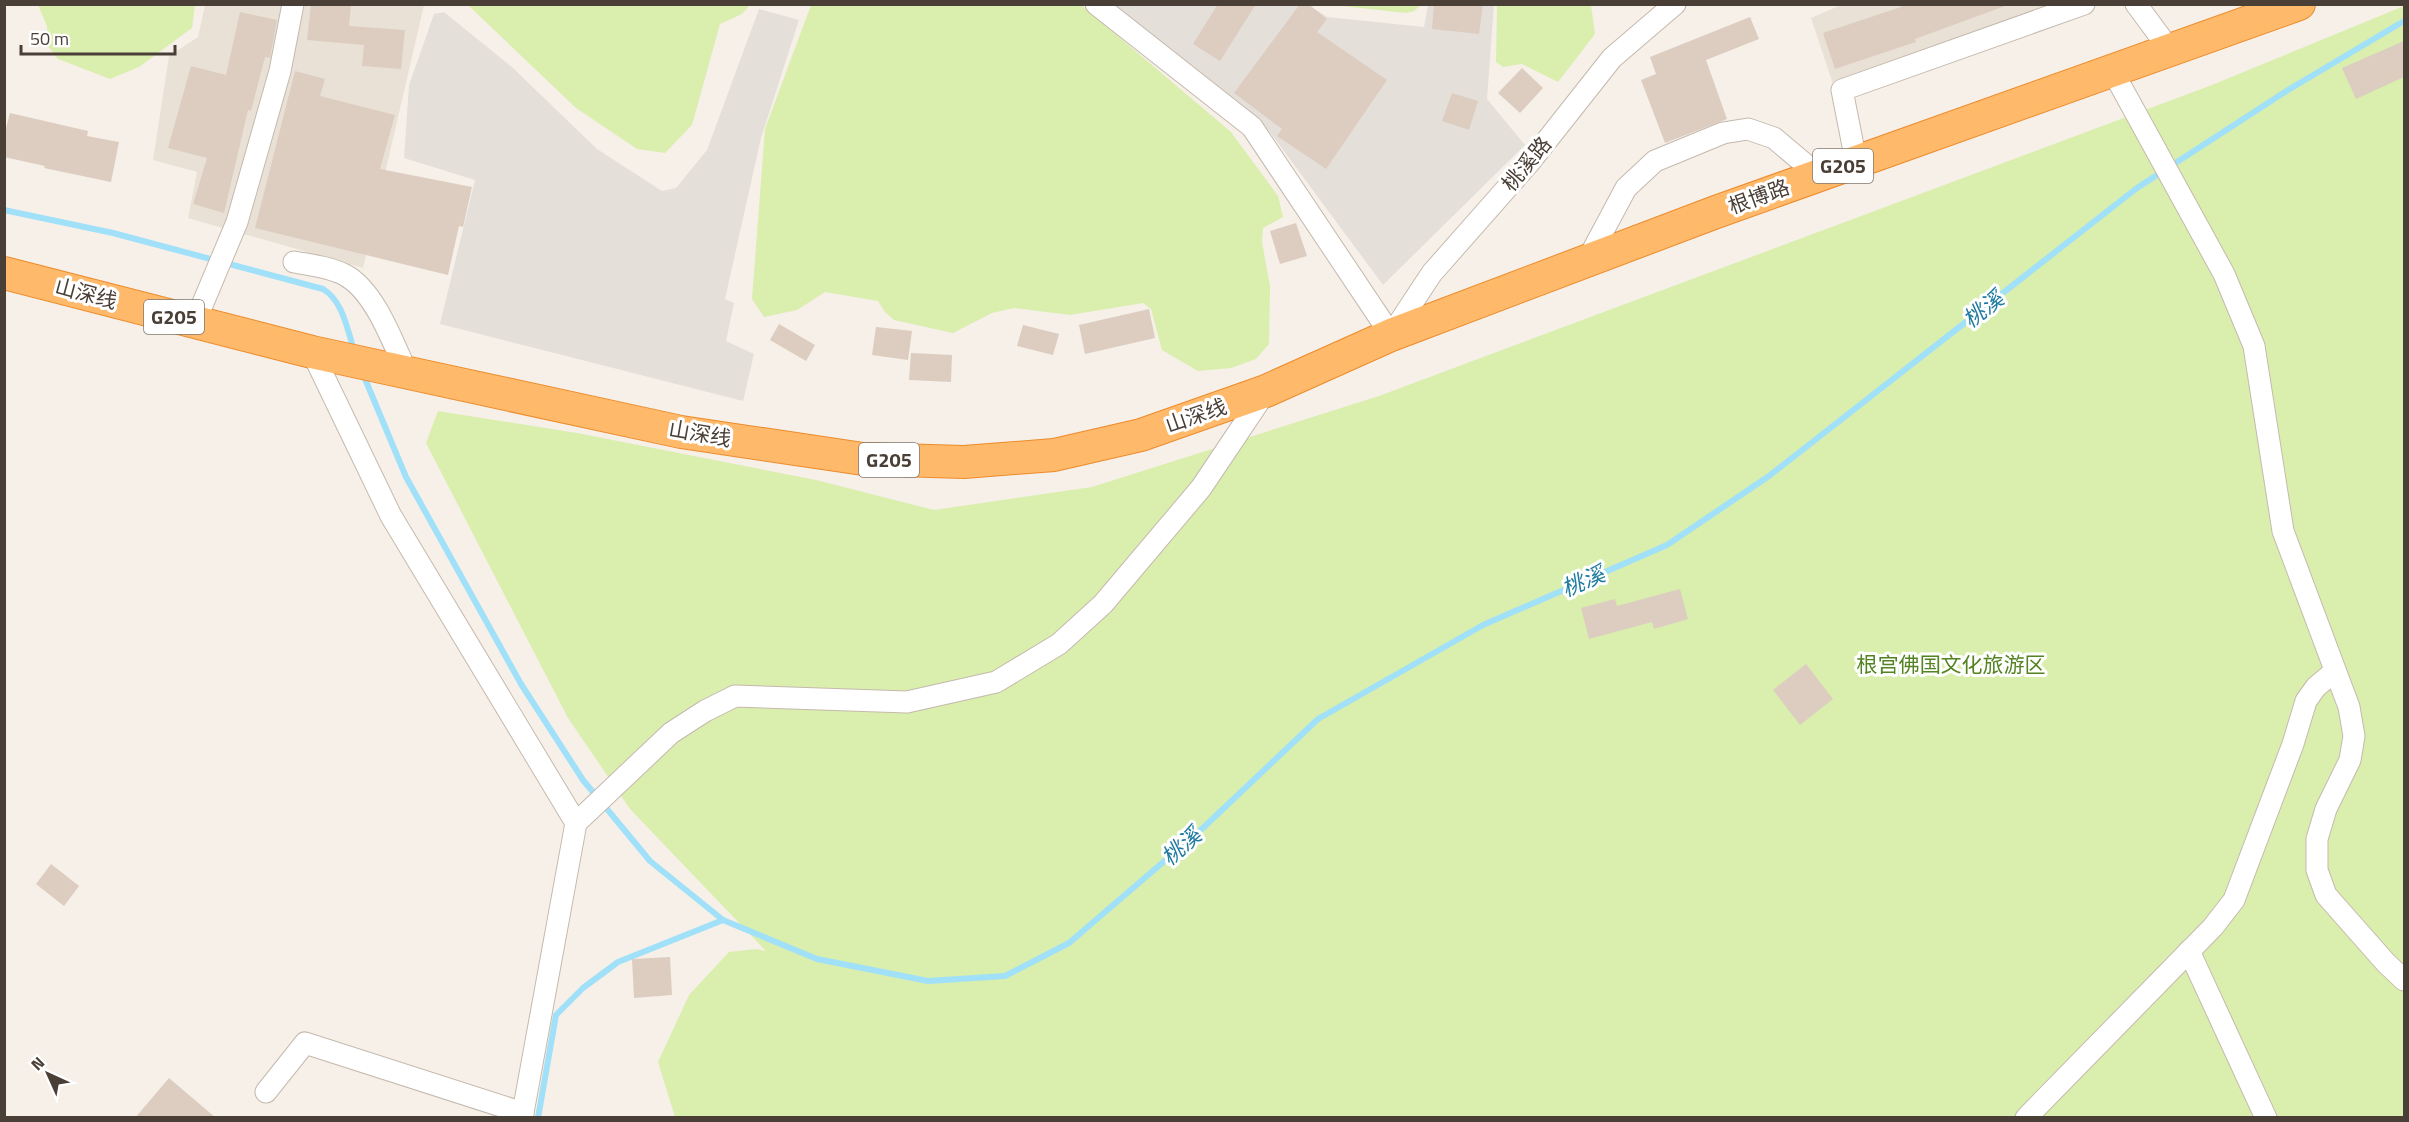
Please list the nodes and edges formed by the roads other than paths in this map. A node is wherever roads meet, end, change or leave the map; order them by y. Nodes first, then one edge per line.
1 (293, 4) edge
2 (1096, 4) edge
3 (1675, 4) edge
4 (2084, 4) edge
5 (2136, 4) edge
6 (2299, 4) edge
7 (2170, 50) junction
8 (2112, 70) junction
9 (1856, 161) junction
10 (1818, 175) junction
11 (1587, 261) junction
12 (294, 262) dead end
13 (4, 273) edge
14 (195, 322) junction
15 (1391, 335) junction
16 (312, 352) junction
17 (407, 373) junction
18 (1266, 391) junction
19 (2335, 671) junction
20 (576, 823) junction
21 (2189, 951) junction
22 (2404, 980) edge
23 (266, 1092) dead end
24 (523, 1115) edge
25 (2026, 1118) edge
26 (2266, 1118) edge

1 - 14 street
2 - 15 street
3 - 15 street, 桃溪路
4 - 9 street
5 - 7 street
6 - 7 highway, 根博路 / G205
7 - 8 highway, 根博路 / G205
8 - 9 highway, 根博路 / G205
8 - 19 street
9 - 10 highway, 根博路 / G205
10 - 11 highway, 根博路 / G205
10 - 11 street
11 - 15 highway, 根博路 / G205
12 - 17 street
13 - 14 highway, 山深线 / G205
14 - 16 highway, 山深线 / G205
15 - 18 highway, 山深线 / G205
16 - 17 highway, 山深线 / G205
16 - 20 street
17 - 18 highway, 山深线 / G205
18 - 20 street
19 - 21 street
19 - 22 street
20 - 24 street
21 - 25 street
21 - 26 street
23 - 24 street

